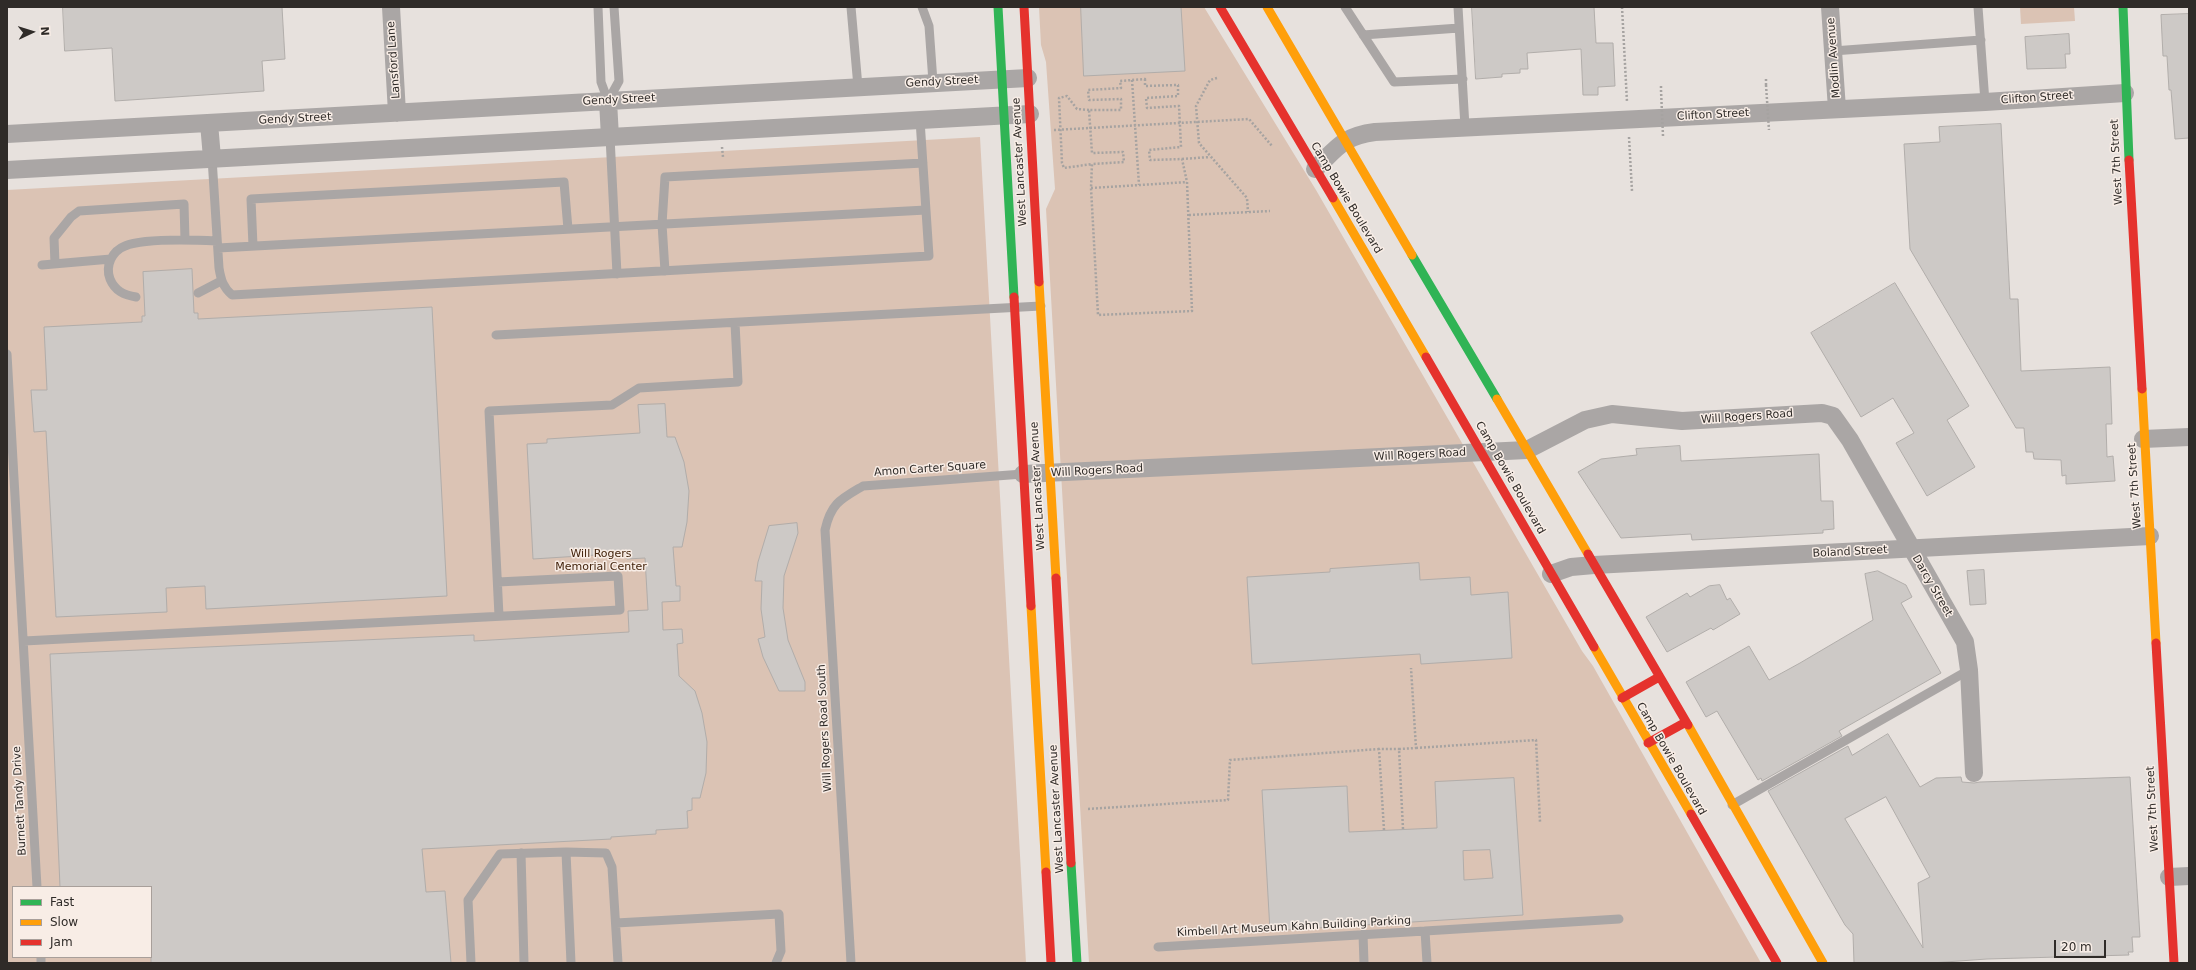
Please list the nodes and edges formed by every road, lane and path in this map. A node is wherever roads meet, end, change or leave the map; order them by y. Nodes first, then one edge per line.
1 (391, 7) edge
2 (598, 7) edge
3 (614, 7) edge
4 (851, 7) edge
5 (922, 7) edge
6 (998, 7) edge
7 (1024, 7) edge
8 (1220, 7) edge
9 (1267, 7) edge
10 (1345, 7) edge
11 (1458, 7) edge
12 (1622, 7) edge
13 (1830, 7) edge
14 (1978, 7) edge
15 (2123, 7) edge
16 (1459, 28) junction
17 (1363, 35) junction
18 (1981, 40) junction
19 (1833, 51) junction
20 (1028, 78) junction
21 (1217, 78) dead end
22 (1002, 79) junction
23 (1463, 79) junction
24 (1766, 79) dead end
25 (1132, 80) junction
26 (933, 82) junction
27 (1660, 86) dead end
28 (858, 87) junction
29 (2125, 93) junction
30 (608, 101) junction
31 (1985, 102) junction
32 (1838, 109) junction
33 (1089, 110) junction
34 (397, 113) junction
35 (1030, 114) junction
36 (1004, 116) junction
37 (1628, 119) junction
38 (920, 120) junction
39 (1197, 122) junction
40 (210, 123) junction
41 (1180, 123) junction
42 (1136, 125) junction
43 (1465, 127) junction
44 (1090, 128) junction
45 (1054, 130) dead end
46 (1060, 130) junction
47 (1769, 130) dead end
48 (7, 134) edge
49 (1664, 136) dead end
50 (610, 137) junction
51 (1344, 140) junction
52 (722, 146) dead end
53 (1272, 146) dead end
54 (723, 157) dead end
55 (1210, 157) junction
56 (212, 158) junction
57 (1182, 159) junction
58 (923, 163) junction
59 (1092, 164) junction
60 (1315, 169) junction
61 (7, 170) edge
62 (1187, 182) junction
63 (1139, 185) junction
64 (1091, 188) junction
65 (1632, 191) dead end
66 (926, 210) junction
67 (1270, 211) dead end
68 (1248, 212) junction
69 (1189, 215) junction
70 (662, 224) junction
71 (615, 227) junction
72 (568, 229) junction
73 (185, 240) junction
74 (217, 244) junction
75 (254, 246) junction
76 (111, 259) junction
77 (55, 264) junction
78 (42, 265) dead end
79 (665, 271) junction
80 (617, 274) junction
81 (221, 281) junction
82 (198, 293) dead end
83 (136, 297) dead end
84 (1040, 306) junction
85 (1014, 308) junction
86 (735, 323) junction
87 (496, 335) dead end
88 (7, 354) edge
89 (1833, 416) joint
90 (2189, 437) edge
91 (2143, 439) junction
92 (1527, 450) junction
93 (1481, 453) junction
94 (1050, 473) junction
95 (1023, 474) junction
96 (842, 498) joint
97 (2150, 536) junction
98 (1911, 548) junction
99 (1594, 565) junction
100 (1551, 574) junction
101 (498, 582) junction
102 (499, 616) junction
103 (24, 641) junction
104 (1411, 668) dead end
105 (1969, 670) junction
106 (1659, 677) junction
107 (1622, 698) junction
108 (1686, 722) junction
109 (1648, 743) junction
110 (1416, 748) junction
111 (1379, 749) junction
112 (1399, 749) junction
113 (1974, 773) dead end
114 (1732, 806) junction
115 (1088, 809) dead end
116 (1540, 822) dead end
117 (1403, 829) dead end
118 (1384, 830) dead end
119 (566, 852) junction
120 (521, 853) junction
121 (2189, 876) edge
122 (2169, 877) junction
123 (37, 886) edge
124 (1619, 919) dead end
125 (616, 924) junction
126 (1425, 931) junction
127 (1363, 934) junction
128 (1158, 947) dead end
129 (471, 963) edge
130 (524, 963) edge
131 (571, 963) edge
132 (618, 963) edge
133 (776, 963) edge
134 (851, 963) edge
135 (1051, 963) edge
136 (1078, 963) edge
137 (1364, 963) edge
138 (1427, 963) edge
139 (1776, 963) edge
140 (1823, 963) edge
141 (2174, 963) edge

1 - 34 street, Lansford Lane
2 - 30 lane
3 - 30 lane
4 - 28 lane
5 - 26 lane
6 - 22 main road, West Lancaster Avenue
7 - 20 main road, West Lancaster Avenue
8 - 60 main road, Camp Bowie Boulevard
9 - 51 main road
10 - 17 lane
11 - 16 lane
12 - 37 path
13 - 19 street, Modlin Avenue
14 - 18 lane
15 - 29 main road, West 7th Street
16 - 17 lane
16 - 23 lane
17 - 23 lane
18 - 19 lane
18 - 31 lane
19 - 32 street, Modlin Avenue
20 - 22 street, Gendy Street
20 - 35 main road, West Lancaster Avenue
21 - 39 path
22 - 26 street, Gendy Street
22 - 36 main road, West Lancaster Avenue
23 - 43 lane
24 - 47 path, bridge
25 - 33 path
25 - 41 path
25 - 42 path
26 - 28 street, Gendy Street
27 - 49 path, bridge
28 - 30 street, Gendy Street
29 - 31 street, Clifton Street
29 - 91 main road, West 7th Street
30 - 34 street, Gendy Street
30 - 50 street
31 - 32 street, Clifton Street
32 - 37 street, Clifton Street
33 - 44 path
33 - 46 path
34 - 40 street, Gendy Street
35 - 36 street
35 - 84 main road, West Lancaster Avenue
36 - 38 street
36 - 85 main road, West Lancaster Avenue
37 - 43 street, Clifton Street
37 - 65 path
38 - 50 street
38 - 58 lane
39 - 41 path
39 - 53 path
39 - 55 path
40 - 48 street, Gendy Street
40 - 56 street
41 - 42 path
41 - 57 path
42 - 44 path
42 - 63 path
43 - 51 street, Clifton Street
44 - 46 path
44 - 59 path
45 - 46 path
46 - 59 path
50 - 56 street
50 - 71 lane
51 - 60 street, Clifton Street
51 - 92 main road
52 - 54 path
55 - 57 path
55 - 68 path
56 - 61 street
56 - 74 lane
57 - 62 path
58 - 66 lane
58 - 70 lane
59 - 64 path
60 - 93 main road, Camp Bowie Boulevard
62 - 63 path
62 - 69 path
63 - 64 path
64 - 69 path
66 - 70 lane
66 - 79 lane
67 - 68 path
68 - 69 path
70 - 71 lane
70 - 79 lane
71 - 72 lane
71 - 80 lane
72 - 75 lane
72 - 75 lane
73 - 74 lane
73 - 76 lane
73 - 77 lane
74 - 75 lane
74 - 81 lane
76 - 77 lane
76 - 83 lane
77 - 78 lane
79 - 80 lane
80 - 81 lane
81 - 82 lane
84 - 85 lane
84 - 94 main road, West Lancaster Avenue
85 - 86 lane
85 - 95 main road, West Lancaster Avenue
86 - 87 lane
86 - 101 lane
88 - 103 lane, Burnett Tandy Drive
89 - 92 street, Will Rogers Road
89 - 98 street, Darcy Street
90 - 91 street
91 - 97 main road, West 7th Street
92 - 93 street, Will Rogers Road
92 - 99 main road
93 - 94 street, Will Rogers Road
93 - 100 main road, Camp Bowie Boulevard
94 - 95 street, Will Rogers Road
94 - 136 main road, West Lancaster Avenue
95 - 96 lane, Amon Carter Square
95 - 135 main road, West Lancaster Avenue
96 - 134 lane, Will Rogers Road South
97 - 98 street, Boland Street
97 - 122 main road, West 7th Street
98 - 99 street, Boland Street
98 - 105 street, Darcy Street
99 - 100 street, Boland Street
99 - 106 main road
100 - 107 main road, Camp Bowie Boulevard
101 - 102 lane
101 - 102 lane
102 - 103 lane
103 - 123 lane, Burnett Tandy Drive
104 - 110 path
105 - 113 street, Darcy Street
105 - 114 lane
106 - 107 main road
106 - 108 main road
107 - 109 main road, Camp Bowie Boulevard
108 - 109 main road
108 - 114 main road
109 - 139 main road, Camp Bowie Boulevard
110 - 112 path
110 - 116 path
111 - 112 path
111 - 115 path
111 - 118 path
112 - 117 path
114 - 140 main road
119 - 120 lane
119 - 125 lane
119 - 131 lane
120 - 129 lane
120 - 130 lane
121 - 122 street
122 - 141 main road, West 7th Street
124 - 126 lane
125 - 132 lane
125 - 133 lane
126 - 127 lane, Kimbell Art Museum Kahn Building Parking
126 - 138 lane, Kimbell Art Museum Kahn Building Parking
127 - 128 lane, Kimbell Art Museum Kahn Building Parking
127 - 137 lane

